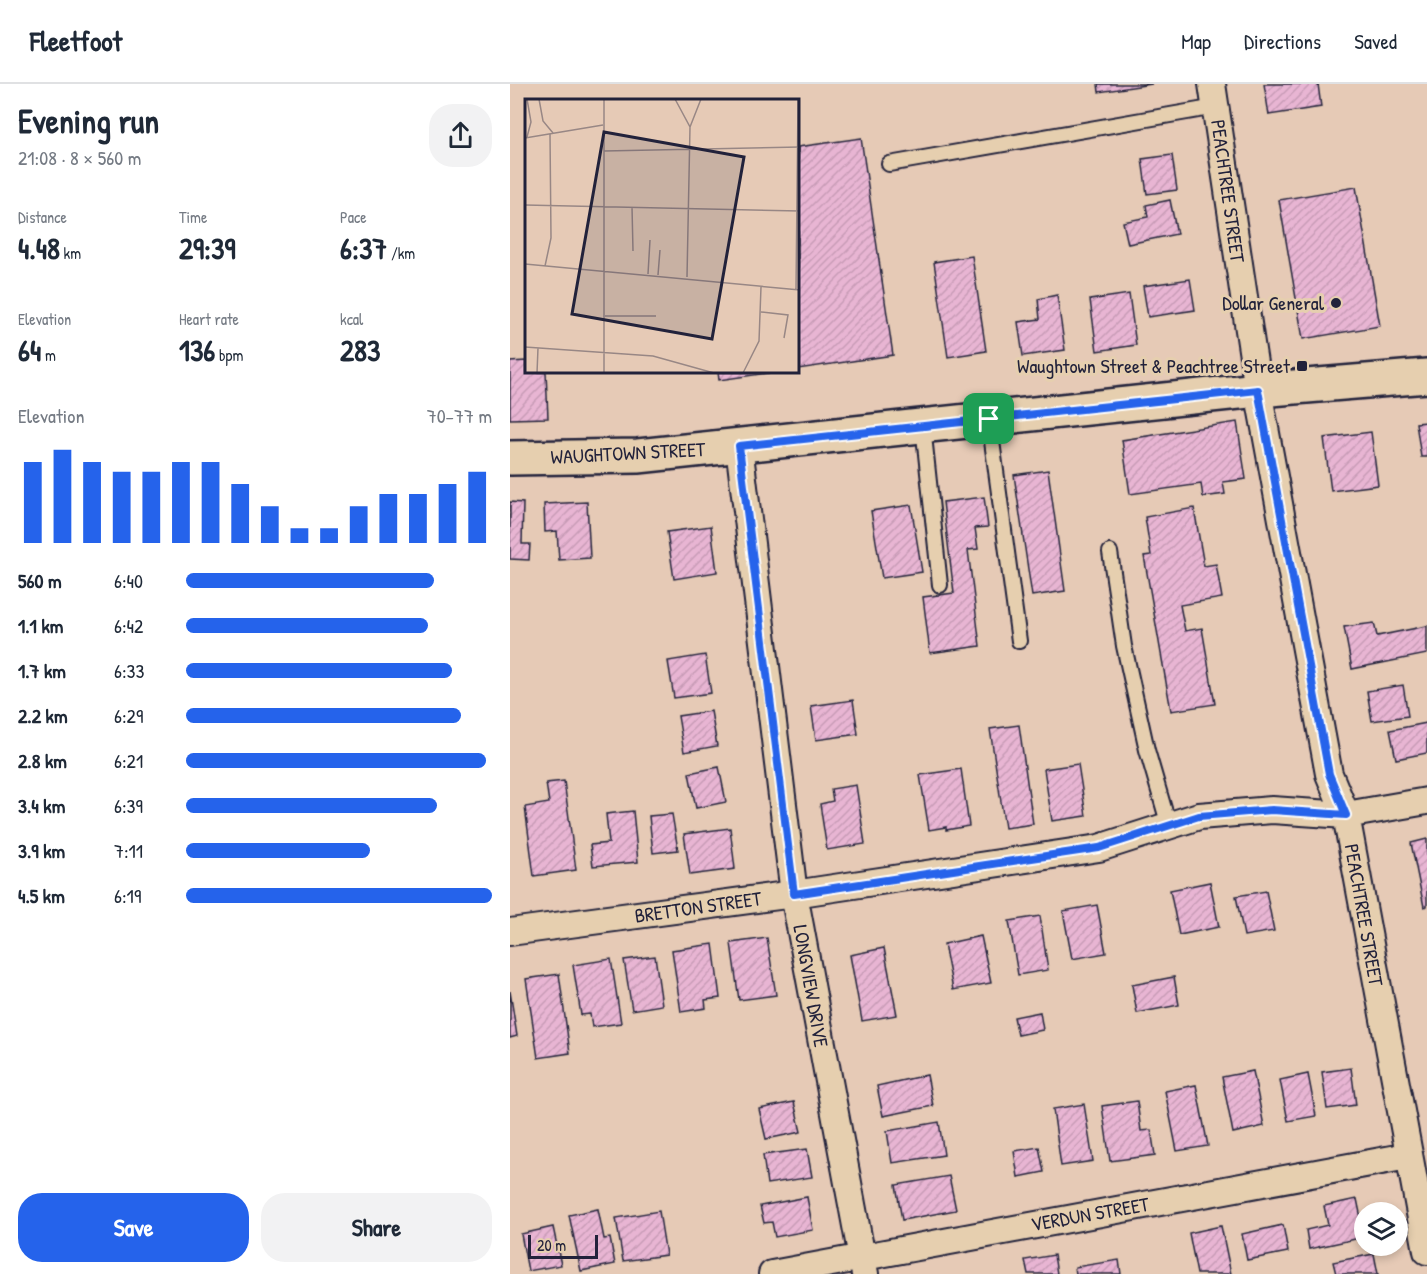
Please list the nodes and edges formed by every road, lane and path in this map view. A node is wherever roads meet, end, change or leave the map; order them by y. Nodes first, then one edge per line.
1 (1214, 96) edge
2 (889, 164) dead end
3 (1427, 376) edge
4 (1258, 390) junction
5 (989, 419) junction
6 (923, 426) junction
7 (739, 446) junction
8 (510, 458) edge
9 (1110, 552) dead end
10 (940, 585) dead end
11 (1018, 641) dead end
12 (1427, 801) edge
13 (1346, 815) junction
14 (1169, 826) junction
15 (794, 894) junction
16 (510, 932) edge
17 (1408, 1156) junction
18 (1427, 1251) edge
19 (863, 1265) edge
20 (772, 1274) edge

1 - 2 lane
1 - 4 street, PEACHTREE STREET
3 - 4 main road, WAUGHTOWN STREET
4 - 5 main road, WAUGHTOWN STREET
4 - 13 street, PEACHTREE STREET
5 - 6 main road, WAUGHTOWN STREET
5 - 11 lane
6 - 7 main road, WAUGHTOWN STREET
6 - 10 lane
7 - 8 main road, WAUGHTOWN STREET
7 - 15 street, LONGVIEW DRIVE
9 - 14 lane
12 - 13 street, BRETTON STREET
13 - 14 street, BRETTON STREET
13 - 17 street, PEACHTREE STREET
14 - 15 street, BRETTON STREET
15 - 16 street, BRETTON STREET
15 - 19 street, LONGVIEW DRIVE
17 - 18 street, PEACHTREE STREET
17 - 19 street, VERDUN STREET
19 - 20 street, VERDUN STREET

